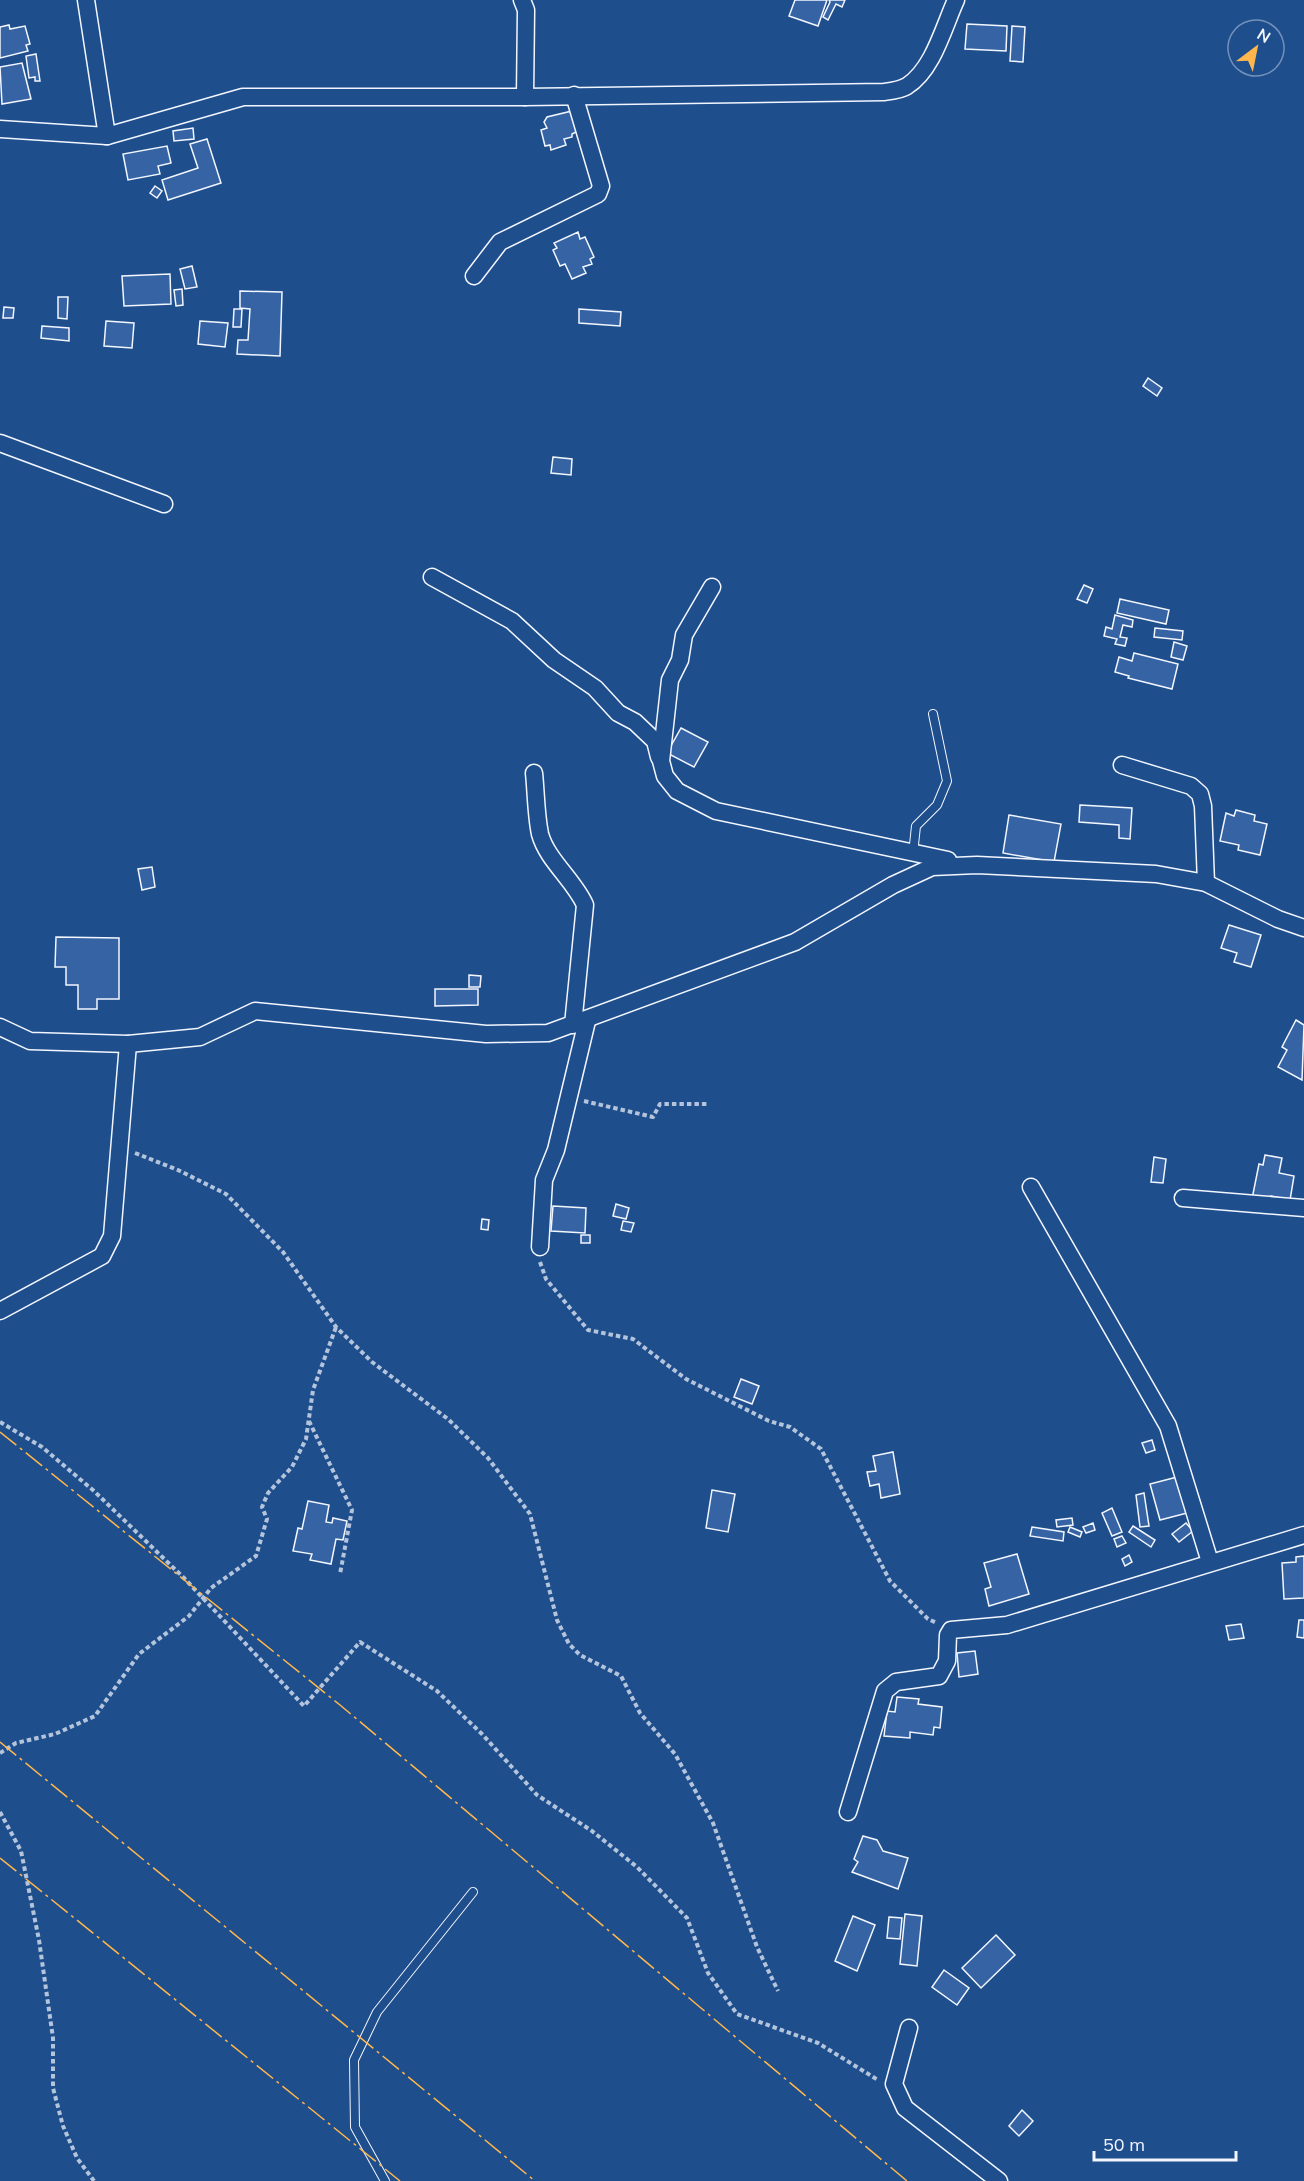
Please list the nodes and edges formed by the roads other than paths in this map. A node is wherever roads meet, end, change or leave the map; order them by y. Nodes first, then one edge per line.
1 (86, 0) edge
2 (522, 0) edge
3 (956, 0) edge
4 (573, 95) junction
5 (525, 98) junction
6 (0, 129) edge
7 (107, 136) junction
8 (474, 276) dead end
9 (0, 443) edge
10 (164, 504) dead end
11 (432, 577) dead end
12 (712, 587) dead end
13 (933, 714) dead end
14 (661, 761) junction
15 (1122, 765) dead end
16 (534, 773) dead end
17 (913, 855) junction
18 (977, 865) junction
19 (1206, 883) junction
20 (1304, 928) edge
21 (580, 1023) junction
22 (0, 1027) edge
23 (128, 1044) junction
24 (1031, 1187) dead end
25 (1183, 1198) dead end
26 (1304, 1208) edge
27 (540, 1247) road end
28 (0, 1311) edge
29 (1304, 1535) edge
30 (1210, 1562) junction
31 (848, 1812) dead end
32 (473, 1892) dead end
33 (909, 2028) dead end
34 (385, 2181) edge
35 (999, 2181) edge

1 - 7 street
2 - 5 street
3 - 4 street
4 - 5 street
4 - 8 street
5 - 7 street
6 - 7 street
9 - 10 street
11 - 14 street
12 - 14 street
13 - 17 lane
14 - 17 street
15 - 19 street
16 - 21 street
17 - 18 street
18 - 19 street
18 - 21 street
19 - 20 street
21 - 23 street
21 - 27 street
22 - 23 street
23 - 28 street
24 - 30 street
25 - 26 street
29 - 30 street
30 - 31 street
32 - 34 lane
33 - 35 street

